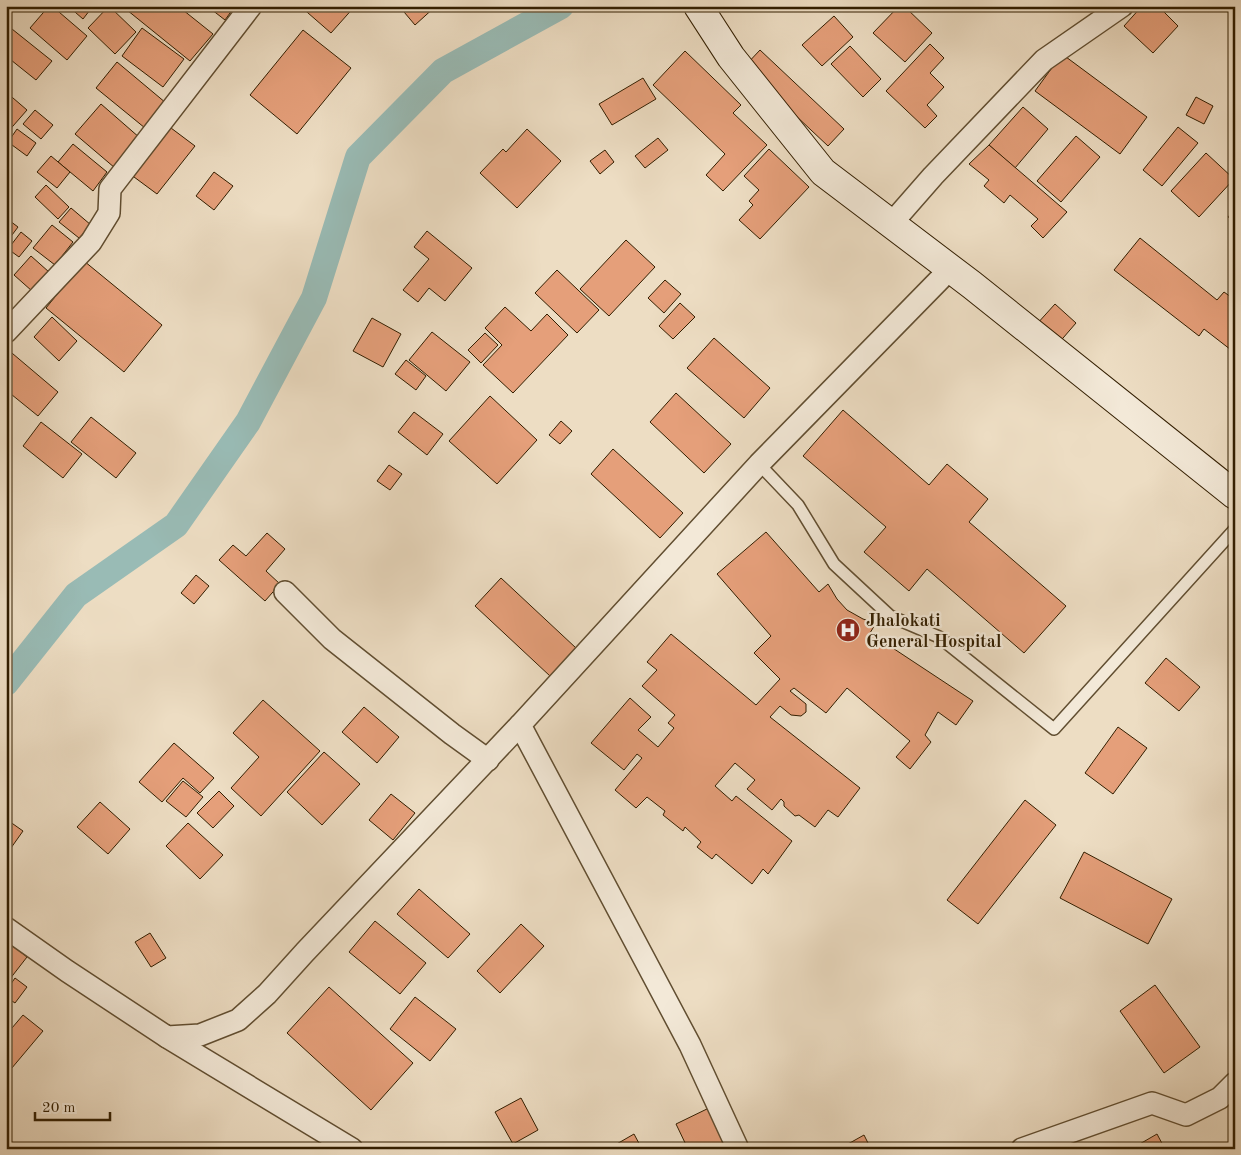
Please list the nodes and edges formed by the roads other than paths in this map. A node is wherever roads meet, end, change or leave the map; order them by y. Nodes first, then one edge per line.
1 (251, 6) edge
2 (698, 6) edge
3 (1122, 6) edge
4 (891, 224) junction
5 (950, 268) junction
6 (6, 332) edge
7 (759, 464) junction
8 (1235, 495) edge
9 (1235, 529) edge
10 (285, 592) dead end
11 (520, 725) junction
12 (488, 760) junction
13 (6, 928) edge
14 (167, 1037) junction
15 (1235, 1083) edge
16 (352, 1149) edge
17 (738, 1149) edge
18 (1022, 1149) edge

1 - 6 street
2 - 4 main road
3 - 4 street
4 - 5 main road
5 - 7 street
5 - 8 main road
7 - 9 lane
7 - 11 street
10 - 12 street
11 - 12 street
11 - 17 street
12 - 14 street
13 - 14 street
14 - 16 street
15 - 18 street

